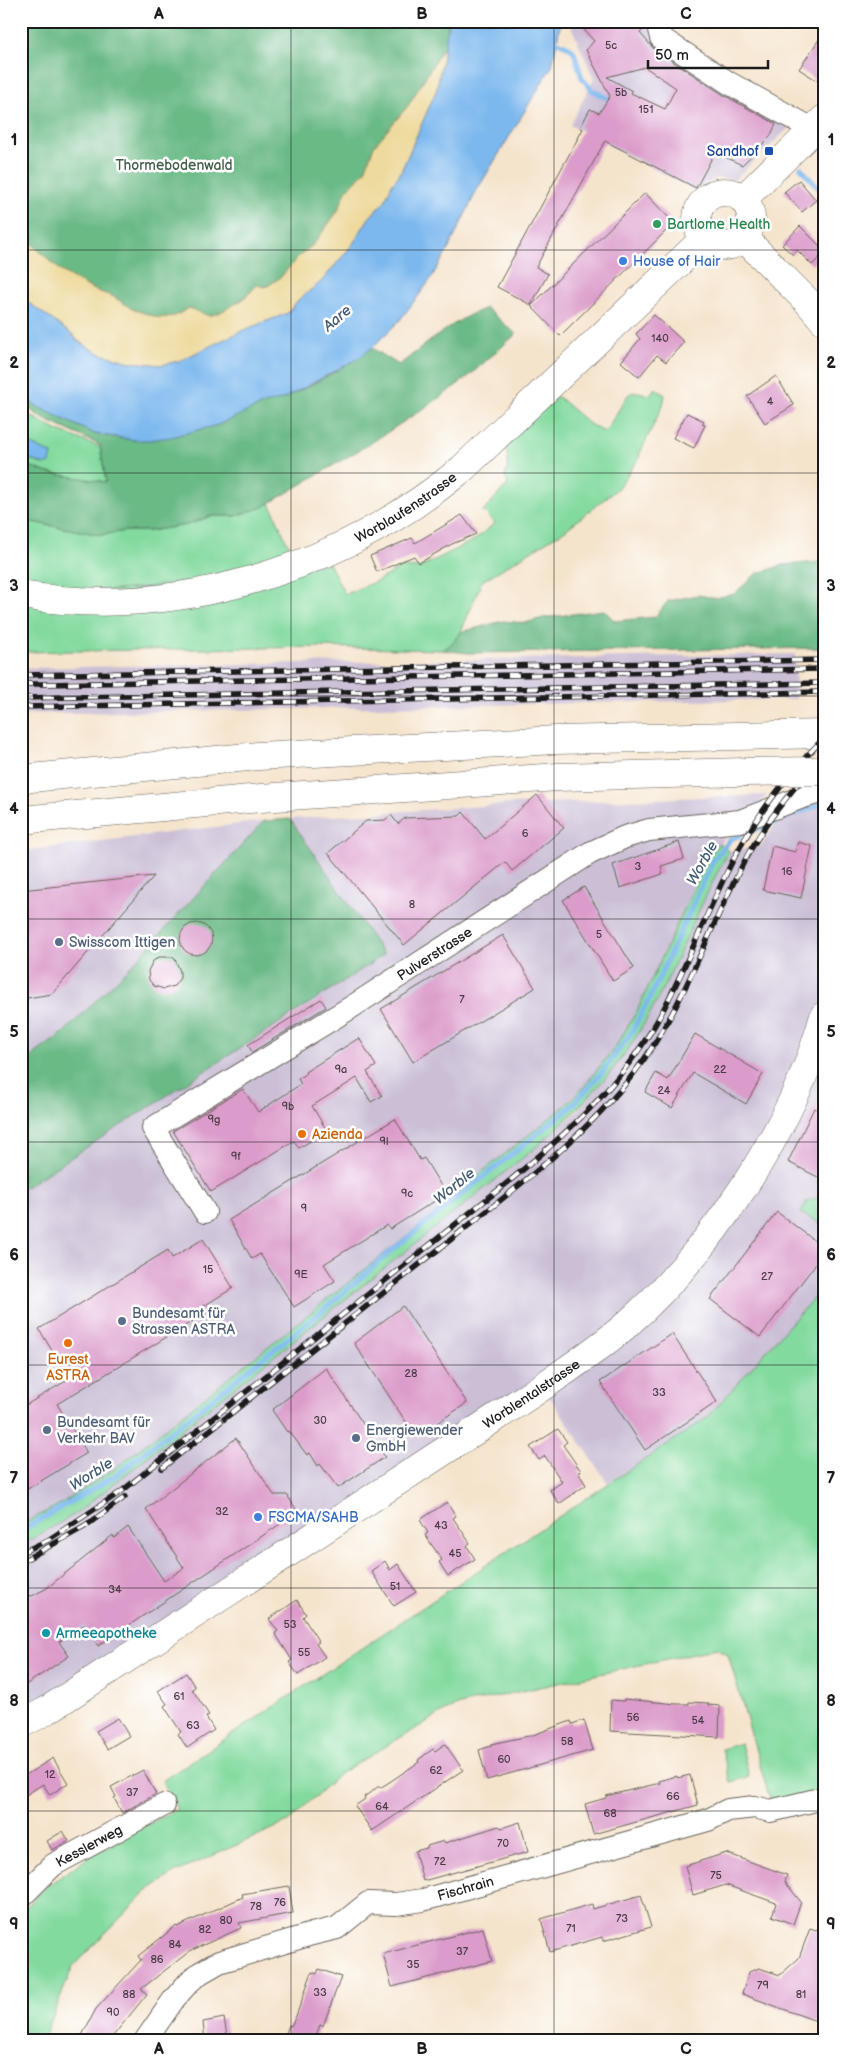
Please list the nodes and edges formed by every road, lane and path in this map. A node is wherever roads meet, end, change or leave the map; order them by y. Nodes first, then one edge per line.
1 (657, 21) edge
2 (819, 124) edge
3 (743, 199) junction
4 (705, 238) junction
5 (744, 238) junction
6 (824, 320) edge
7 (21, 595) edge
8 (824, 734) edge
9 (824, 771) edge
10 (21, 779) edge
11 (824, 791) edge
12 (21, 820) edge
13 (824, 1016) edge
14 (205, 1212) dead end
15 (22, 1727) edge
16 (824, 1798) edge
17 (164, 1805) dead end
18 (21, 1897) edge
19 (145, 2041) edge

1 - 2 street
2 - 3 main road
3 - 4 main road
3 - 5 main road
4 - 5 main road
4 - 7 main road, Worblaufenstrasse
5 - 6 main road
8 - 10 main road
9 - 12 main road, bridge
11 - 14 street, Pulverstrasse
13 - 15 main road, Worblentalstrasse
16 - 19 street, Fischrain
17 - 18 street, Kesslerweg

